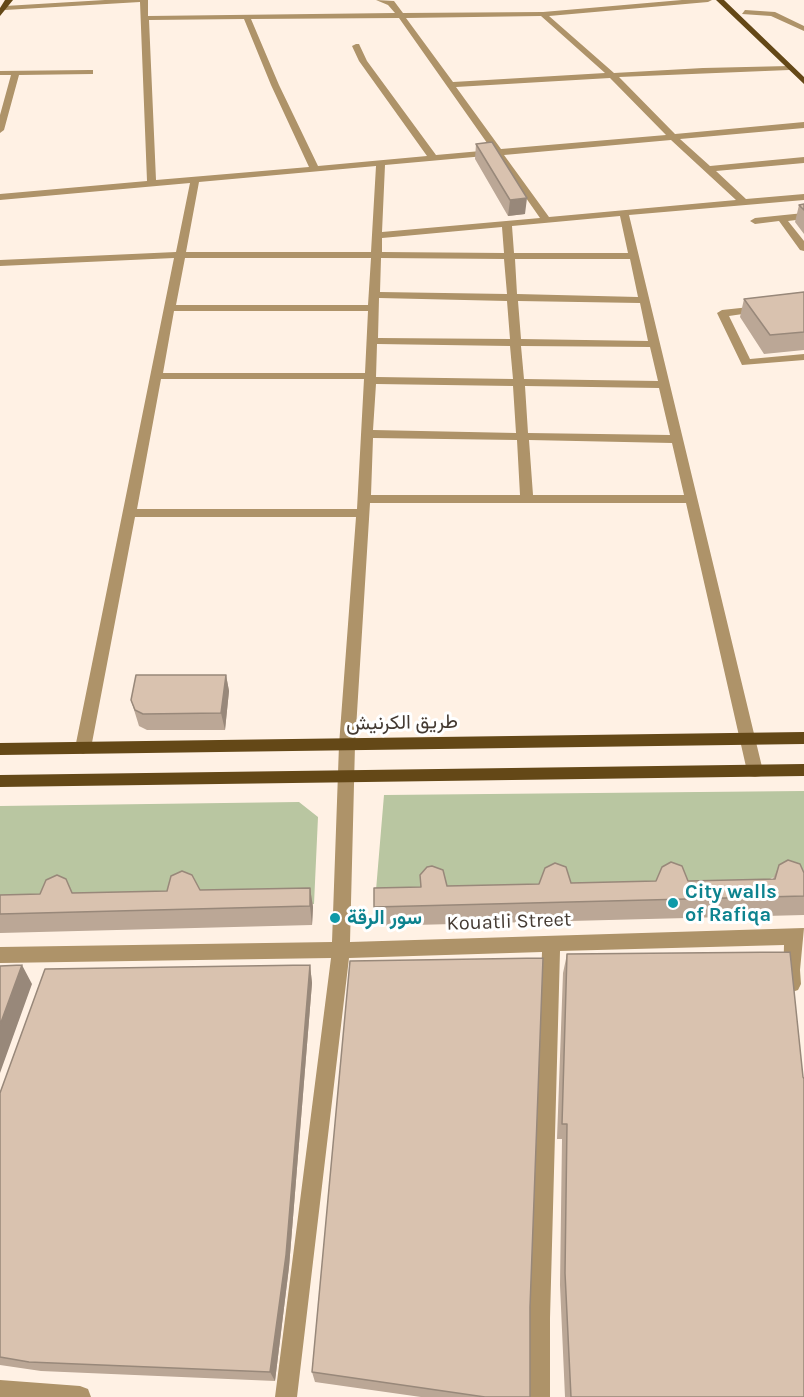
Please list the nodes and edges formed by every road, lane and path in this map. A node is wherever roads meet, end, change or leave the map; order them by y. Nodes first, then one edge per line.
1 (9, 0) edge
2 (143, 0) edge
3 (380, 0) edge
4 (708, 0) edge
5 (720, 0) edge
6 (732, 0) edge
7 (546, 4) dead end
8 (2, 11) edge
9 (745, 12) junction
10 (400, 14) junction
11 (531, 14) junction
12 (543, 14) junction
13 (246, 16) junction
14 (144, 18) junction
15 (804, 28) edge
16 (356, 46) dead end
17 (789, 68) junction
18 (804, 69) edge
19 (90, 72) dead end
20 (0, 73) edge
21 (16, 73) junction
22 (612, 75) junction
23 (804, 82) edge
24 (448, 86) junction
25 (804, 125) edge
26 (0, 130) edge
27 (673, 136) junction
28 (497, 152) junction
29 (433, 158) junction
30 (804, 160) edge
31 (381, 163) junction
32 (315, 169) junction
33 (708, 169) junction
34 (195, 180) junction
35 (152, 184) junction
36 (0, 197) edge
37 (804, 197) edge
38 (745, 203) junction
39 (624, 214) junction
40 (804, 216) edge
41 (781, 218) junction
42 (547, 221) junction
43 (754, 221) dead end
44 (507, 224) junction
45 (377, 235) junction
46 (804, 248) edge
47 (180, 255) junction
48 (376, 256) junction
49 (509, 256) junction
50 (634, 256) junction
51 (0, 263) edge
52 (512, 298) junction
53 (645, 300) junction
54 (374, 302) junction
55 (170, 308) junction
56 (769, 308) edge
57 (515, 340) junction
58 (372, 341) junction
59 (655, 344) junction
60 (804, 357) edge
61 (156, 376) junction
62 (370, 378) junction
63 (518, 383) junction
64 (664, 385) junction
65 (368, 434) junction
66 (522, 437) junction
67 (676, 439) junction
68 (527, 499) junction
69 (689, 499) junction
70 (364, 506) junction
71 (129, 513) junction
72 (804, 738) edge
73 (748, 739) junction
74 (347, 745) junction
75 (83, 748) junction
76 (0, 749) edge
77 (804, 770) edge
78 (755, 771) junction
79 (346, 776) junction
80 (0, 781) edge
81 (799, 936) edge
82 (551, 943) junction
83 (341, 950) junction
84 (55, 953) junction
85 (0, 955) edge
86 (48, 975) edge
87 (794, 1004) edge
88 (0, 1391) edge
89 (34, 1395) edge
90 (80, 1397) edge
91 (286, 1397) edge
92 (540, 1397) edge

1 - 8 main road
2 - 8 street
2 - 14 street
3 - 10 street
4 - 12 street
5 - 17 main road
6 - 9 main road
7 - 11 street
9 - 15 street
9 - 18 main road
10 - 11 street
10 - 13 street
10 - 24 street
11 - 12 street
12 - 22 street
13 - 14 street
13 - 32 street
14 - 35 street
16 - 29 street
17 - 22 street
17 - 23 main road
19 - 21 street
20 - 21 street
21 - 26 street
22 - 24 street
22 - 27 street
24 - 28 street
25 - 27 street
27 - 28 street
27 - 33 street
28 - 29 street
28 - 42 street
29 - 31 street
30 - 33 street
31 - 32 street
31 - 45 street
32 - 34 street
33 - 38 street
34 - 35 street
34 - 47 street
35 - 36 street
37 - 38 street
38 - 39 street
39 - 42 street
39 - 50 street
40 - 41 street
41 - 43 street
41 - 46 street
42 - 44 street
44 - 45 street
44 - 49 street
45 - 48 street
47 - 48 street
47 - 51 street
47 - 55 street
48 - 49 street
48 - 54 street
49 - 50 street
49 - 52 street
50 - 53 street
52 - 53 street
52 - 54 street
52 - 57 street
53 - 59 street
54 - 55 street
54 - 58 street
55 - 61 street
56 - 60 street
57 - 58 street
57 - 59 street
57 - 63 street
58 - 62 street
59 - 64 street
61 - 62 street
61 - 71 street
62 - 63 street
62 - 65 street
63 - 64 street
63 - 66 street
64 - 67 street
65 - 66 street
65 - 70 street
66 - 67 street
66 - 68 street
67 - 69 street
68 - 69 street
68 - 70 street
69 - 73 street
70 - 71 street
70 - 74 street
71 - 75 street
72 - 73 main road, طريق الكرنيش
73 - 74 main road, طريق الكرنيش
73 - 78 street
74 - 75 main road, طريق الكرنيش
74 - 79 street
75 - 76 main road, طريق الكرنيش
77 - 78 main road
78 - 79 main road
79 - 80 main road
79 - 83 street
81 - 82 street, Kouatli Street
81 - 87 street
82 - 83 street, Kouatli Street
82 - 92 street
83 - 84 street, Kouatli Street
83 - 91 street
84 - 85 street, Kouatli Street
84 - 86 street
88 - 89 street
89 - 90 street

